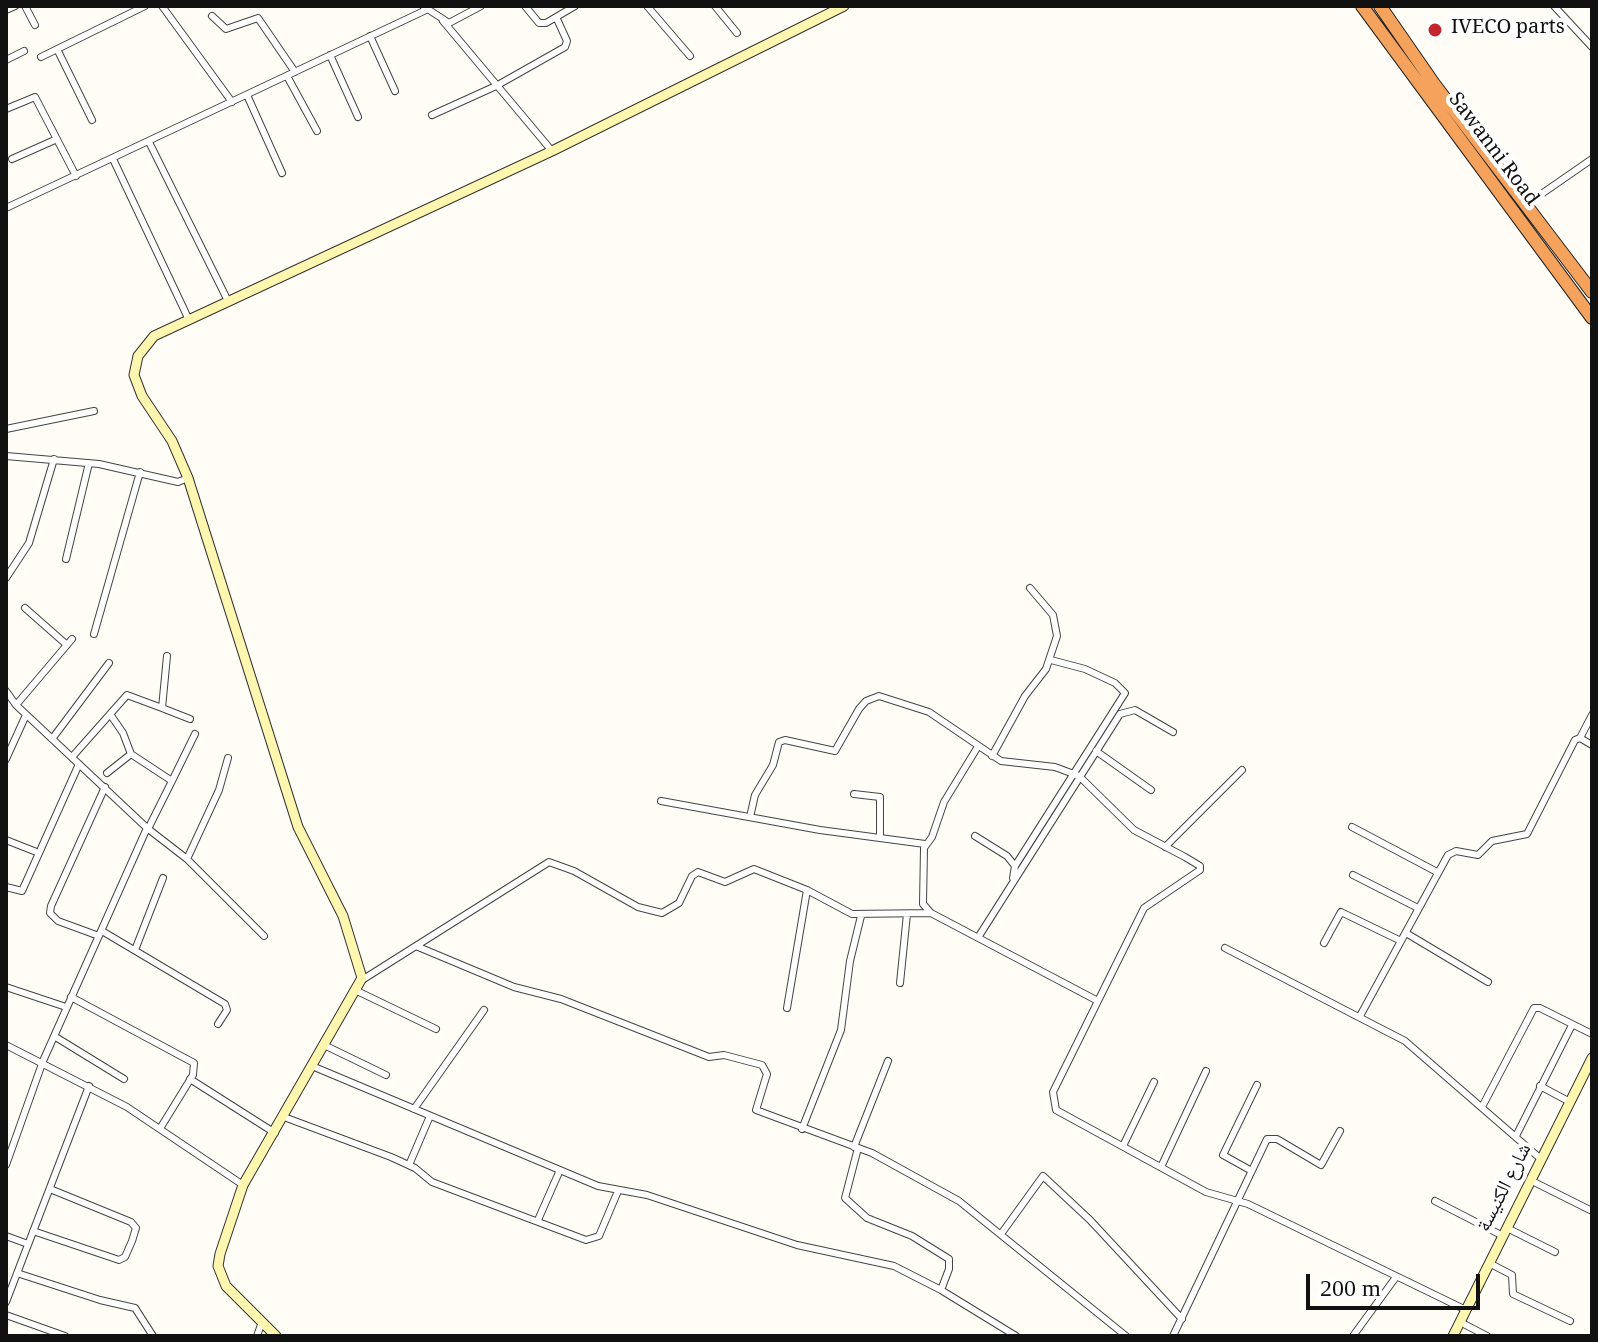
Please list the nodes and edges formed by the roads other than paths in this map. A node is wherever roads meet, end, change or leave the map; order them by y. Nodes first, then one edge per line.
1 (15, 6) edge
2 (25, 6) edge
3 (145, 6) edge
4 (162, 6) edge
5 (481, 6) edge
6 (525, 6) edge
7 (575, 6) edge
8 (647, 6) edge
9 (715, 6) edge
10 (1362, 6) edge
11 (1380, 6) edge
12 (1554, 6) edge
13 (838, 7) edge
14 (425, 8) edge
15 (6, 10) edge
16 (212, 16) dead end
17 (557, 19) junction
18 (443, 21) junction
19 (35, 25) dead end
20 (737, 33) dead end
21 (370, 36) junction
22 (1592, 47) edge
23 (57, 49) junction
24 (24, 51) dead end
25 (330, 55) junction
26 (690, 56) dead end
27 (41, 57) dead end
28 (6, 60) edge
29 (295, 72) junction
30 (287, 76) junction
31 (496, 86) junction
32 (395, 91) dead end
33 (247, 95) junction
34 (232, 102) junction
35 (6, 109) edge
36 (432, 115) dead end
37 (358, 117) dead end
38 (92, 120) dead end
39 (317, 131) dead end
40 (57, 139) junction
41 (149, 142) junction
42 (552, 151) junction
43 (12, 159) dead end
44 (113, 159) junction
45 (1592, 159) edge
46 (282, 173) dead end
47 (76, 176) junction
48 (1527, 204) junction
49 (6, 208) edge
50 (1592, 292) edge
51 (228, 301) junction
52 (1592, 318) edge
53 (189, 320) junction
54 (94, 411) dead end
55 (6, 429) edge
56 (6, 456) edge
57 (54, 459) junction
58 (89, 463) junction
59 (140, 472) junction
60 (188, 478) junction
61 (66, 559) dead end
62 (6, 578) edge
63 (1030, 588) dead end
64 (25, 608) dead end
65 (94, 634) dead end
66 (167, 656) dead end
67 (1051, 660) junction
68 (109, 663) dead end
69 (6, 691) edge
70 (16, 705) junction
71 (162, 708) junction
72 (110, 714) junction
73 (26, 715) junction
74 (1592, 715) edge
75 (190, 719) dead end
76 (1173, 732) dead end
77 (195, 734) dead end
78 (1580, 738) junction
79 (52, 739) junction
80 (1592, 745) edge
81 (977, 748) junction
82 (1096, 751) junction
83 (131, 754) junction
84 (992, 756) junction
85 (72, 757) junction
86 (228, 758) dead end
87 (6, 759) edge
88 (79, 764) junction
89 (1242, 770) dead end
90 (107, 773) dead end
91 (1077, 774) junction
92 (172, 781) junction
93 (105, 787) junction
94 (1151, 790) dead end
95 (854, 794) dead end
96 (661, 801) dead end
97 (750, 817) junction
98 (1352, 827) dead end
99 (148, 828) junction
100 (975, 836) dead end
101 (880, 838) junction
102 (6, 840) edge
103 (925, 844) junction
104 (1165, 847) junction
105 (39, 853) junction
106 (187, 859) junction
107 (1015, 866) junction
108 (1437, 872) junction
109 (1353, 875) dead end
110 (163, 878) dead end
111 (1013, 881) junction
112 (6, 887) edge
113 (807, 890) junction
114 (1418, 908) junction
115 (931, 913) junction
116 (907, 914) junction
117 (861, 916) junction
118 (1406, 933) junction
119 (100, 934) junction
120 (264, 936) dead end
121 (979, 936) junction
122 (1401, 941) junction
123 (1324, 943) dead end
124 (416, 946) junction
125 (1225, 948) dead end
126 (135, 950) junction
127 (1488, 982) dead end
128 (900, 983) dead end
129 (358, 986) junction
130 (6, 987) edge
131 (71, 997) junction
132 (1096, 1000) junction
133 (66, 1007) junction
134 (787, 1008) dead end
135 (484, 1010) dead end
136 (1360, 1016) junction
137 (218, 1024) dead end
138 (1572, 1025) junction
139 (436, 1029) dead end
140 (1592, 1034) edge
141 (54, 1036) junction
142 (6, 1045) edge
143 (324, 1045) junction
144 (1591, 1060) edge
145 (43, 1061) junction
146 (888, 1061) dead end
147 (312, 1066) junction
148 (1206, 1071) dead end
149 (386, 1075) dead end
150 (124, 1079) dead end
151 (190, 1079) junction
152 (1154, 1082) dead end
153 (1257, 1085) dead end
154 (89, 1086) junction
155 (1540, 1086) junction
156 (1570, 1102) junction
157 (1483, 1105) junction
158 (414, 1109) junction
159 (430, 1116) junction
160 (284, 1117) junction
161 (161, 1127) junction
162 (802, 1129) junction
163 (1340, 1131) dead end
164 (275, 1133) junction
165 (1516, 1136) junction
166 (1123, 1146) junction
167 (856, 1148) junction
168 (1542, 1160) junction
169 (6, 1165) edge
170 (409, 1165) junction
171 (1161, 1167) junction
172 (560, 1170) junction
173 (1250, 1170) junction
174 (1532, 1181) junction
175 (243, 1185) junction
176 (50, 1189) junction
177 (618, 1191) junction
178 (1237, 1201) junction
179 (1435, 1201) dead end
180 (1592, 1211) edge
181 (538, 1220) junction
182 (33, 1231) junction
183 (1505, 1232) junction
184 (1001, 1234) junction
185 (6, 1236) edge
186 (28, 1244) junction
187 (1555, 1252) dead end
188 (1489, 1263) junction
189 (17, 1273) junction
190 (1396, 1277) junction
191 (941, 1290) junction
192 (6, 1302) edge
193 (1466, 1310) junction
194 (6, 1315) edge
195 (1182, 1319) junction
196 (1570, 1321) dead end
197 (262, 1322) junction
198 (1460, 1322) junction
199 (65, 1336) edge
200 (153, 1336) edge
201 (257, 1336) edge
202 (276, 1336) edge
203 (1016, 1336) edge
204 (1126, 1336) edge
205 (1173, 1336) edge
206 (1353, 1336) edge
207 (1453, 1336) edge
208 (1487, 1336) edge

1 - 15 street
2 - 19 street
3 - 23 street
4 - 34 street
5 - 18 street
6 - 17 street
7 - 17 street
8 - 26 street
9 - 20 street
10 - 52 highway, Sawanni Road
11 - 48 highway, Sawanni Road
12 - 22 street
13 - 42 street
14 - 18 street
14 - 21 street
16 - 29 street
17 - 31 street
18 - 31 street
21 - 25 street
21 - 32 street
23 - 27 street
23 - 38 street
24 - 28 street
25 - 29 street
25 - 37 street
29 - 30 street
30 - 33 street
30 - 39 street
31 - 36 street
31 - 42 street
33 - 34 street
33 - 46 street
34 - 41 street
35 - 40 street
40 - 43 street
40 - 47 street
41 - 44 street
41 - 51 street
42 - 51 street
44 - 47 street
44 - 53 street
45 - 48 street
47 - 49 street
48 - 50 highway, Sawanni Road
51 - 53 street
53 - 60 street
54 - 55 street
56 - 57 street
57 - 58 street
57 - 62 street
58 - 59 street
58 - 61 street
59 - 60 street
59 - 65 street
60 - 129 street
63 - 67 street
64 - 70 street
66 - 71 street
67 - 84 street
67 - 91 street
68 - 79 street
69 - 70 street
70 - 73 street
71 - 72 street
71 - 75 street
72 - 83 street
72 - 85 street
73 - 79 street
73 - 87 street
74 - 78 street
76 - 82 street
77 - 92 street
78 - 80 street
78 - 108 street
79 - 85 street
81 - 84 street
81 - 97 street
81 - 103 street
82 - 91 street
82 - 94 street
83 - 90 street
83 - 92 street
84 - 91 street
85 - 88 street
86 - 106 street
88 - 93 street
88 - 105 street
89 - 104 street
91 - 104 street
91 - 107 street
91 - 111 street
92 - 99 street
93 - 99 street
93 - 119 street
95 - 101 street
96 - 97 street
97 - 101 street
98 - 108 street
99 - 106 street
99 - 119 street
100 - 107 street
101 - 103 street
102 - 105 street
103 - 115 street
104 - 132 street
105 - 112 street
106 - 120 street
107 - 111 street
108 - 114 street
109 - 114 street
110 - 126 street
111 - 121 street
113 - 117 street
113 - 124 street
113 - 134 street
114 - 118 street
115 - 116 street
115 - 121 street
116 - 117 street
116 - 128 street
117 - 162 street
118 - 122 street
118 - 127 street
119 - 126 street
119 - 131 street
121 - 132 street
122 - 123 street
122 - 136 street
124 - 129 street
124 - 162 street
125 - 136 street
126 - 137 street
129 - 139 street
129 - 143 street
130 - 133 street
131 - 133 street
131 - 151 street
132 - 166 street
133 - 141 street
135 - 158 street
136 - 157 street
138 - 140 street
138 - 155 street
138 - 157 street
141 - 145 street
141 - 150 street
142 - 145 street
143 - 147 street
143 - 149 street
144 - 156 street, شارع الكنيسة
145 - 154 street
145 - 169 street
146 - 167 street
147 - 158 street
147 - 160 street
148 - 171 street
151 - 161 street
151 - 164 street
152 - 166 street
153 - 173 street
154 - 161 street
154 - 176 street
155 - 156 street
155 - 165 street
156 - 168 street, شارع الكنيسة
157 - 165 street
158 - 159 street
159 - 170 street
159 - 172 street
160 - 164 street
160 - 170 street
161 - 175 street
162 - 167 street
163 - 173 street
164 - 175 street
165 - 168 street
166 - 171 street
167 - 184 street
167 - 191 street
168 - 174 street, شارع الكنيسة
170 - 181 street
171 - 178 street
172 - 177 street
172 - 181 street
173 - 178 street
174 - 180 street
174 - 183 street, شارع الكنيسة
175 - 197 street
176 - 182 street
176 - 182 street
177 - 181 street
177 - 191 street
178 - 190 street
178 - 195 street
179 - 183 street
182 - 186 street
183 - 187 street
183 - 188 street, شارع الكنيسة
184 - 195 street
184 - 204 street
185 - 186 street
186 - 189 street
188 - 193 street, شارع الكنيسة
188 - 196 street
189 - 192 street
189 - 200 street
190 - 193 street
190 - 206 street
191 - 203 street
193 - 198 street, شارع الكنيسة
194 - 199 street
195 - 205 street
197 - 201 street
197 - 202 street
198 - 207 street, شارع الكنيسة
198 - 208 street

